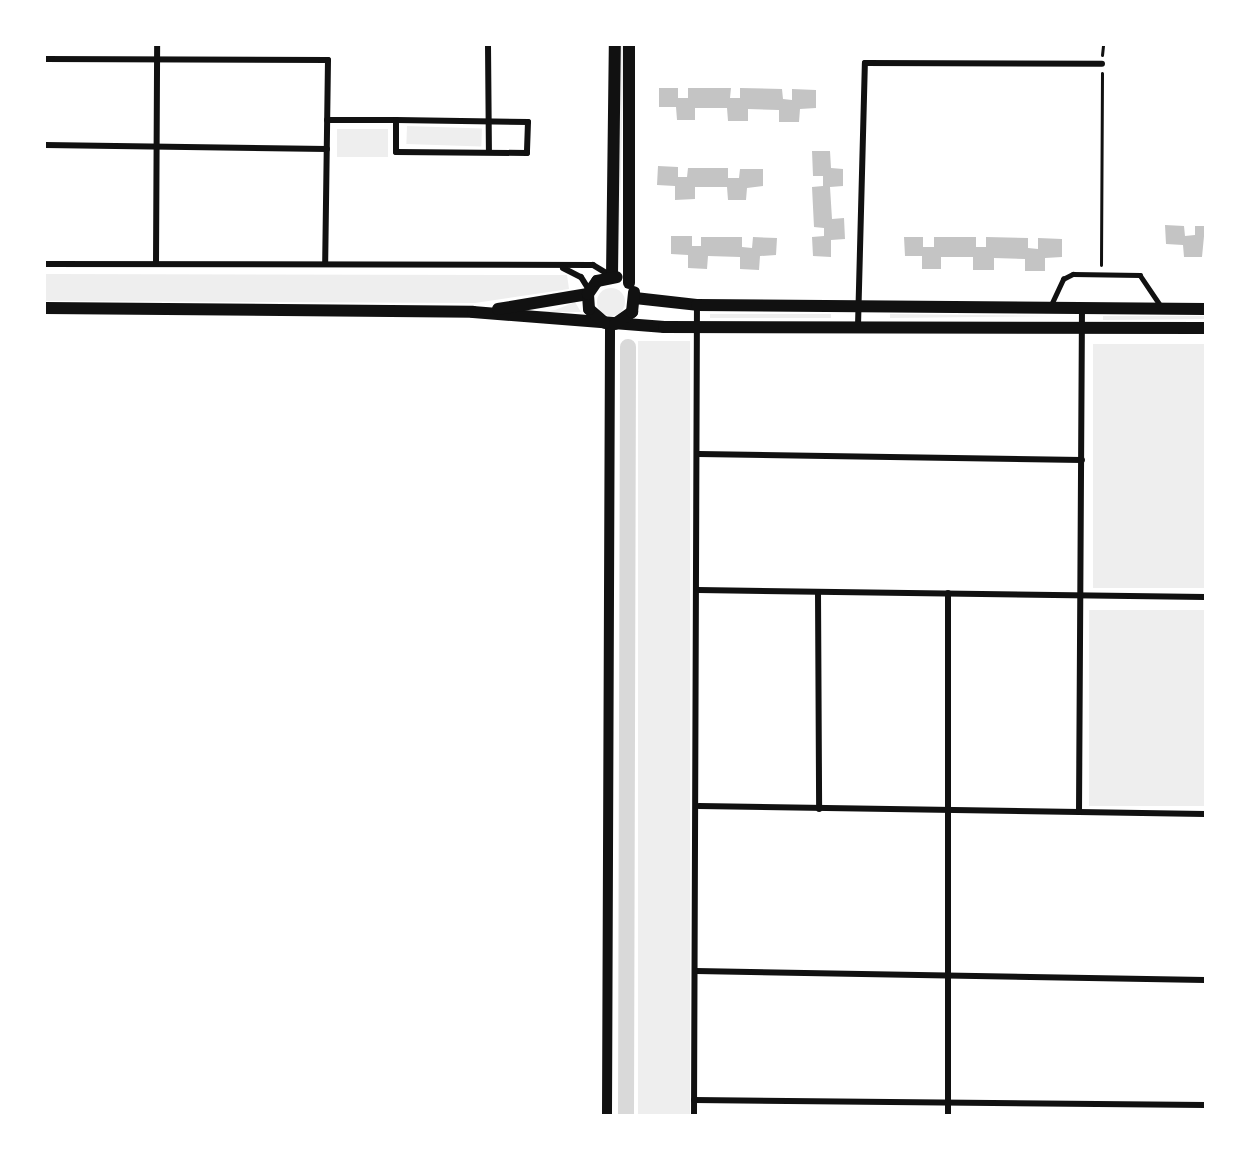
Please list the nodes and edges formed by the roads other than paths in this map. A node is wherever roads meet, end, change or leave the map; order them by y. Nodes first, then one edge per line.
1 (157, 45) edge
2 (488, 45) edge
3 (615, 45) edge
4 (629, 45) edge
5 (45, 59) edge
6 (156, 59) junction
7 (1102, 64) road end
8 (327, 120) junction
9 (396, 120) junction
10 (489, 121) junction
11 (45, 145) edge
12 (156, 145) junction
13 (327, 149) junction
14 (489, 152) junction
15 (156, 263) junction
16 (325, 263) junction
17 (45, 264) edge
18 (563, 268) junction
19 (611, 276) junction
20 (629, 283) junction
21 (589, 292) junction
22 (635, 298) junction
23 (697, 305) junction
24 (862, 307) junction
25 (1049, 307) junction
26 (45, 308) edge
27 (1082, 308) junction
28 (1162, 308) junction
29 (1205, 309) edge
30 (473, 312) junction
31 (610, 324) junction
32 (858, 326) junction
33 (698, 327) junction
34 (1082, 327) junction
35 (1205, 328) edge
36 (699, 454) junction
37 (1082, 460) junction
38 (698, 590) junction
39 (818, 592) junction
40 (948, 593) junction
41 (1080, 594) junction
42 (1205, 597) edge
43 (699, 806) junction
44 (819, 809) junction
45 (949, 812) junction
46 (1079, 812) junction
47 (1205, 814) edge
48 (696, 971) junction
49 (948, 974) junction
50 (1205, 980) edge
51 (694, 1100) junction
52 (948, 1100) junction
53 (1205, 1105) edge
54 (607, 1115) edge
55 (693, 1115) edge
56 (948, 1115) edge

1 - 6 street
2 - 10 street
3 - 19 main road
4 - 20 main road
5 - 6 street
6 - 8 street
6 - 12 street
7 - 24 street
8 - 9 street
8 - 13 street
9 - 10 street
9 - 14 street
10 - 14 street
10 - 14 street
11 - 12 street
12 - 13 street
12 - 15 street
13 - 16 street
15 - 16 street
15 - 17 street
16 - 18 street
18 - 19 street
18 - 21 street
19 - 20 main road
19 - 21 main road
20 - 22 main road
21 - 30 main road
21 - 31 main road
22 - 23 main road
22 - 31 main road
23 - 24 main road
23 - 33 street
24 - 25 main road
24 - 32 street
25 - 27 main road
25 - 28 lane
26 - 30 main road
27 - 28 main road
27 - 34 street
28 - 29 main road
30 - 31 main road
31 - 33 main road
31 - 54 street
32 - 33 main road
32 - 34 main road
33 - 36 street
34 - 35 main road
34 - 37 street
36 - 37 street
36 - 38 street
37 - 41 street
38 - 39 street
38 - 43 street
39 - 40 street
39 - 44 street
40 - 41 street
40 - 45 street
41 - 42 street
41 - 46 street
43 - 44 street
43 - 48 street
44 - 45 street
45 - 46 street
45 - 49 street
46 - 47 street
48 - 49 street
48 - 51 street
49 - 50 street
49 - 52 street
51 - 52 street
51 - 55 street
52 - 53 street
52 - 56 street

